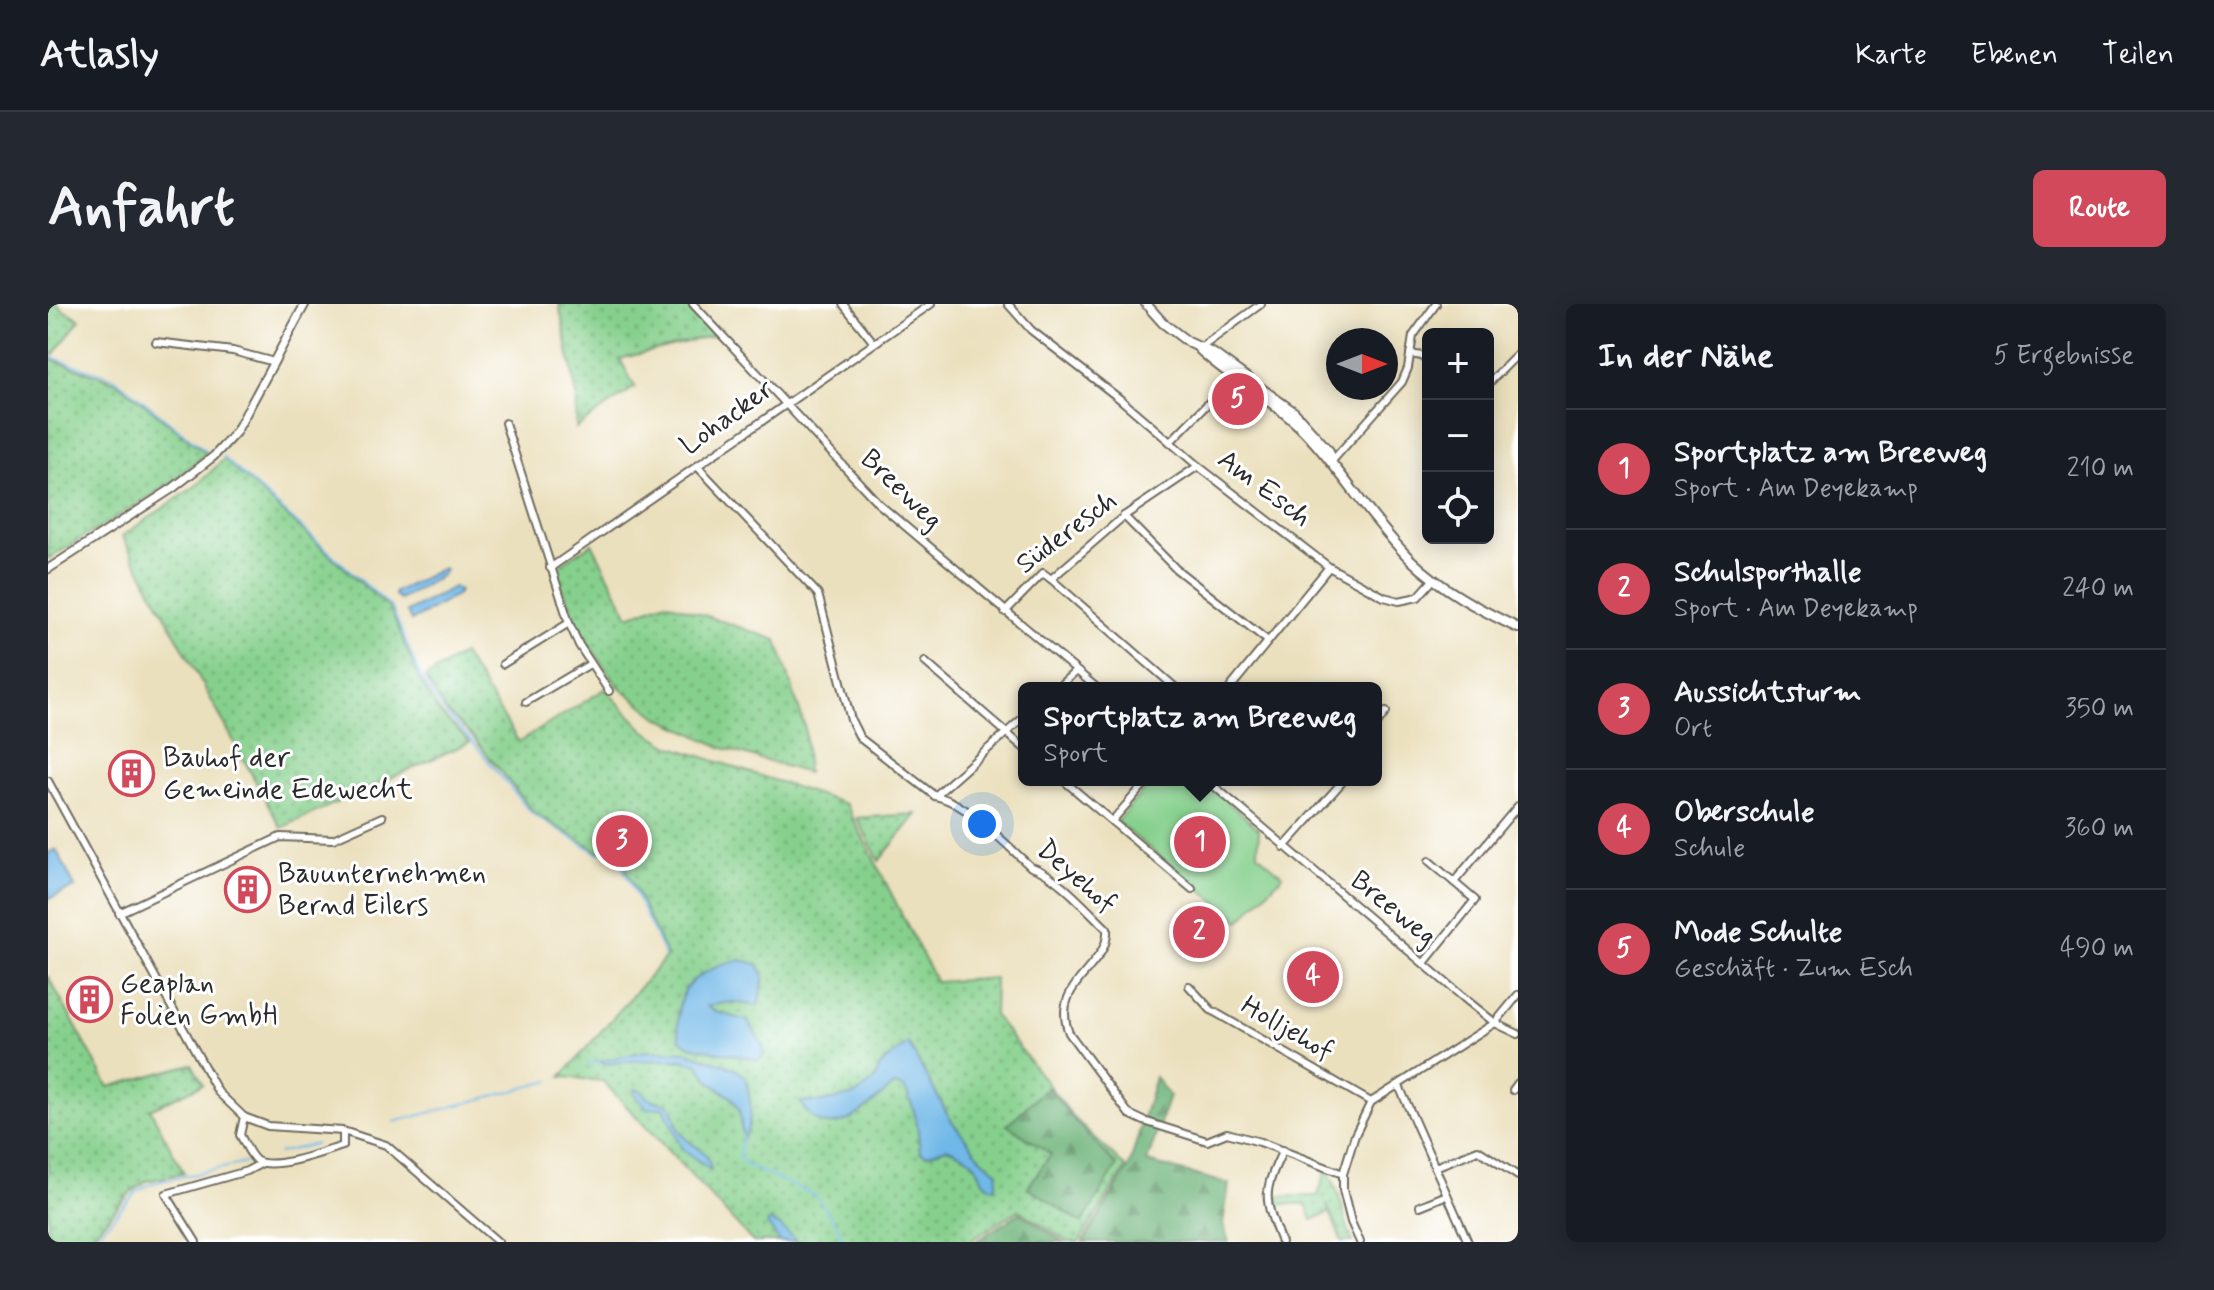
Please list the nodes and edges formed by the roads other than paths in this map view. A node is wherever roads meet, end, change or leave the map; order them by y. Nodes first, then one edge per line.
1 (305, 304) edge
2 (693, 304) edge
3 (843, 304) edge
4 (931, 304) edge
5 (1008, 304) edge
6 (1146, 304) edge
7 (1436, 304) edge
8 (1259, 305) edge
9 (918, 307) edge
10 (156, 342) dead end
11 (874, 343) junction
12 (1199, 349) junction
13 (1410, 354) junction
14 (1518, 354) edge
15 (1422, 356) edge
16 (274, 362) junction
17 (1236, 374) junction
18 (1494, 378) edge
19 (786, 402) junction
20 (505, 423) dead end
21 (1170, 442) junction
22 (1332, 461) junction
23 (697, 466) junction
24 (1198, 466) junction
25 (1124, 516) junction
26 (1329, 567) junction
27 (550, 568) junction
28 (48, 569) edge
29 (1051, 579) junction
30 (1434, 579) junction
31 (1005, 612) junction
32 (569, 623) junction
33 (1518, 628) edge
34 (1268, 641) junction
35 (925, 662) dead end
36 (503, 664) dead end
37 (590, 664) junction
38 (1076, 671) junction
39 (1064, 682) edge
40 (1090, 682) edge
41 (1169, 682) edge
42 (1235, 682) edge
43 (609, 691) dead end
44 (526, 702) dead end
45 (1386, 712) dead end
46 (1382, 717) edge
47 (1018, 723) edge
48 (1007, 733) junction
49 (1018, 743) edge
50 (48, 781) edge
51 (1070, 786) edge
52 (1143, 786) edge
53 (1214, 786) edge
54 (1339, 786) edge
55 (935, 796) junction
56 (1518, 806) edge
57 (382, 817) dead end
58 (1112, 821) junction
59 (1284, 847) junction
60 (1429, 861) dead end
61 (1454, 882) junction
62 (1192, 889) dead end
63 (119, 913) junction
64 (1424, 963) junction
65 (1189, 986) dead end
66 (1518, 995) edge
67 (1495, 1023) junction
68 (1518, 1034) edge
69 (1399, 1086) junction
70 (1371, 1102) junction
71 (244, 1117) junction
72 (343, 1131) junction
73 (1283, 1150) junction
74 (262, 1163) junction
75 (1435, 1167) junction
76 (1343, 1174) junction
77 (1518, 1176) edge
78 (1447, 1195) junction
79 (1420, 1206) dead end
80 (196, 1242) edge
81 (498, 1242) edge
82 (1281, 1242) edge
83 (1360, 1242) edge
84 (1468, 1242) edge

1 - 16 street
2 - 19 street, Breeweg
3 - 11 street
4 - 9 street, Lohacker
5 - 21 street, Am Esch
6 - 12 main road
7 - 13 street
8 - 12 street
9 - 11 street, Lohacker
10 - 16 street
11 - 19 street, Lohacker
12 - 17 main road
13 - 15 street
13 - 22 street
14 - 18 street
16 - 28 street
17 - 21 street
17 - 22 main road
19 - 23 street, Lohacker
19 - 31 street, Breeweg
20 - 27 street
21 - 24 street, Am Esch
22 - 30 main road
23 - 27 street, Lohacker
23 - 55 street, Deyehof
24 - 25 street, Süderesch
24 - 26 street, Am Esch
25 - 29 street, Süderesch
25 - 34 street
26 - 30 street, Am Esch
26 - 34 street
27 - 32 street
29 - 31 street, Süderesch
29 - 41 street
30 - 33 main road
31 - 38 street, Breeweg
32 - 36 street
32 - 37 street
34 - 42 street
35 - 48 street
37 - 43 street
37 - 44 street
38 - 39 street
38 - 40 street, Breeweg
45 - 46 street
47 - 48 street
48 - 49 street
48 - 55 street
50 - 63 street
51 - 58 street
52 - 58 street
53 - 59 street, Breeweg
54 - 59 street
55 - 73 street, Deyehof
56 - 61 street
57 - 63 street
58 - 62 street
59 - 64 street, Breeweg
60 - 61 street
61 - 64 street
63 - 71 street
64 - 67 street, Breeweg
65 - 70 street, Holljehof
66 - 67 street
67 - 68 street, Breeweg
67 - 69 street
69 - 70 street
69 - 75 street
70 - 76 street
71 - 72 street
71 - 74 street
72 - 74 street
72 - 81 street
73 - 76 street, Deyehof
73 - 82 street
74 - 80 street
75 - 77 street
75 - 78 street
76 - 83 street
78 - 79 street
78 - 84 street

